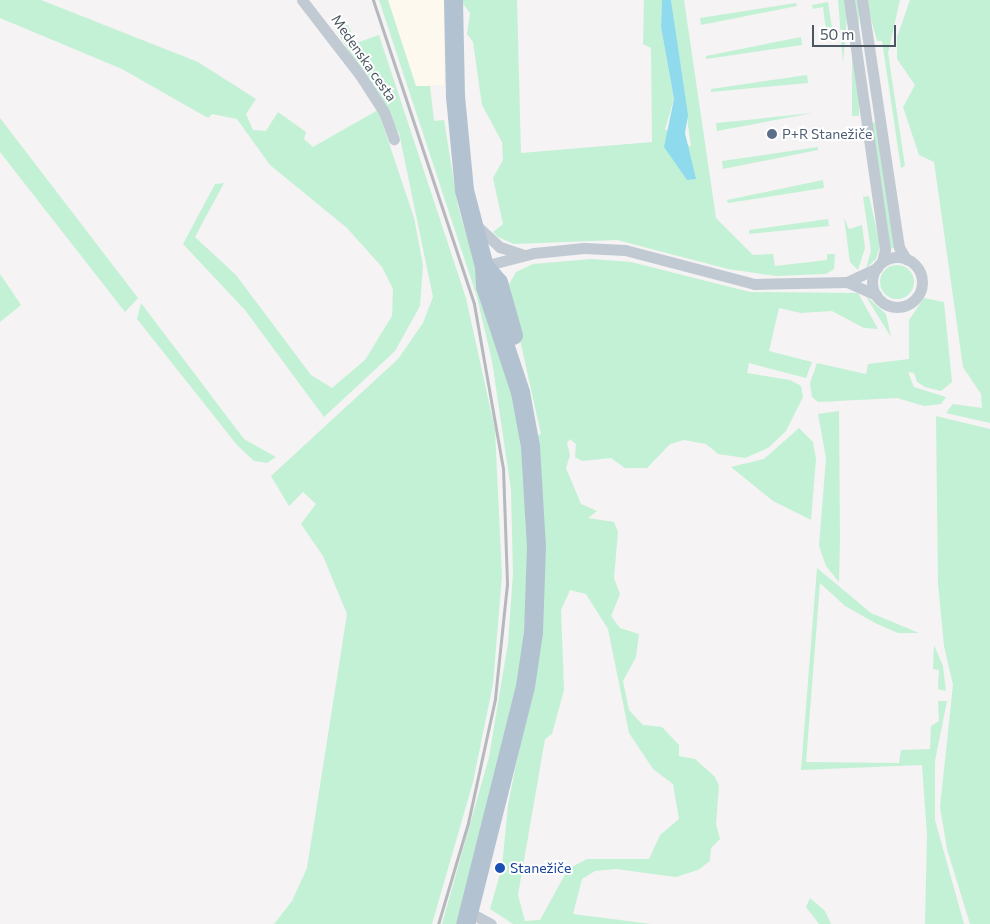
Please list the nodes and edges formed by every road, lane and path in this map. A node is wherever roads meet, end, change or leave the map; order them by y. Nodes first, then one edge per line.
1 (302, 0) edge
2 (453, 0) edge
3 (849, 0) edge
4 (862, 0) edge
5 (394, 139) dead end
6 (471, 219) junction
7 (524, 254) junction
8 (906, 258) junction
9 (879, 265) junction
10 (484, 266) junction
11 (847, 282) junction
12 (876, 295) junction
13 (467, 918) edge
14 (491, 924) edge

1 - 5 street, Medenska cesta
2 - 6 main road
3 - 9 street
4 - 8 street
6 - 7 street
6 - 10 main road
7 - 10 street
7 - 11 street
8 - 9 street
8 - 12 street
9 - 11 street
9 - 12 street
10 - 13 main road
11 - 12 street
13 - 14 street

